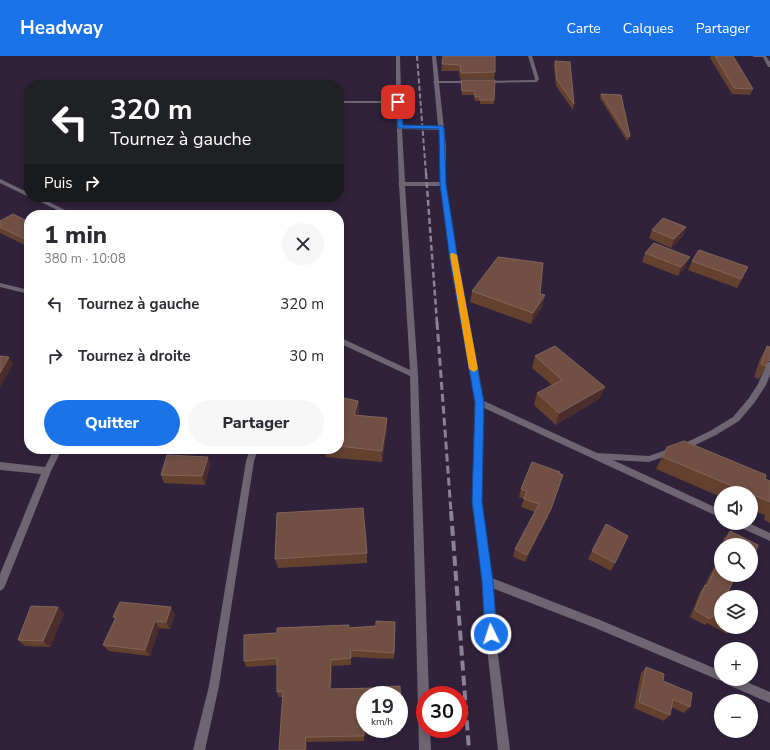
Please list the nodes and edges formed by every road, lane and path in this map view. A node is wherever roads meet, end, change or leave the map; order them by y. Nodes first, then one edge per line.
1 (398, 56) edge
2 (434, 56) edge
3 (530, 56) edge
4 (754, 56) edge
5 (764, 56) edge
6 (770, 66) edge
7 (436, 82) junction
8 (344, 102) edge
9 (398, 102) junction
10 (400, 127) junction
11 (442, 128) junction
12 (0, 181) edge
13 (401, 184) junction
14 (443, 184) junction
15 (24, 193) edge
16 (45, 202) edge
17 (61, 210) edge
18 (0, 285) edge
19 (24, 291) edge
20 (344, 342) edge
21 (770, 365) edge
22 (414, 375) junction
23 (480, 403) junction
24 (56, 454) edge
25 (252, 454) edge
26 (594, 456) junction
27 (0, 466) edge
28 (47, 471) junction
29 (714, 511) edge
30 (755, 530) edge
31 (770, 537) edge
32 (487, 581) junction
33 (0, 586) edge
34 (714, 673) edge
35 (743, 686) edge
36 (770, 698) edge
37 (199, 750) edge
38 (425, 750) edge
39 (504, 750) edge

1 - 9 street
2 - 7 street
3 - 7 street
4 - 5 street
5 - 6 street
7 - 11 street
8 - 9 street
9 - 10 street
10 - 11 street
10 - 13 street
11 - 14 street
12 - 15 street
13 - 14 street
13 - 22 street
14 - 23 street
16 - 17 street
18 - 19 street
20 - 22 street
21 - 26 street
22 - 38 street
23 - 26 street
23 - 32 street
24 - 28 street
25 - 37 street
26 - 29 street
27 - 28 street
28 - 33 street
30 - 31 street
32 - 34 street
32 - 39 street
35 - 36 street

